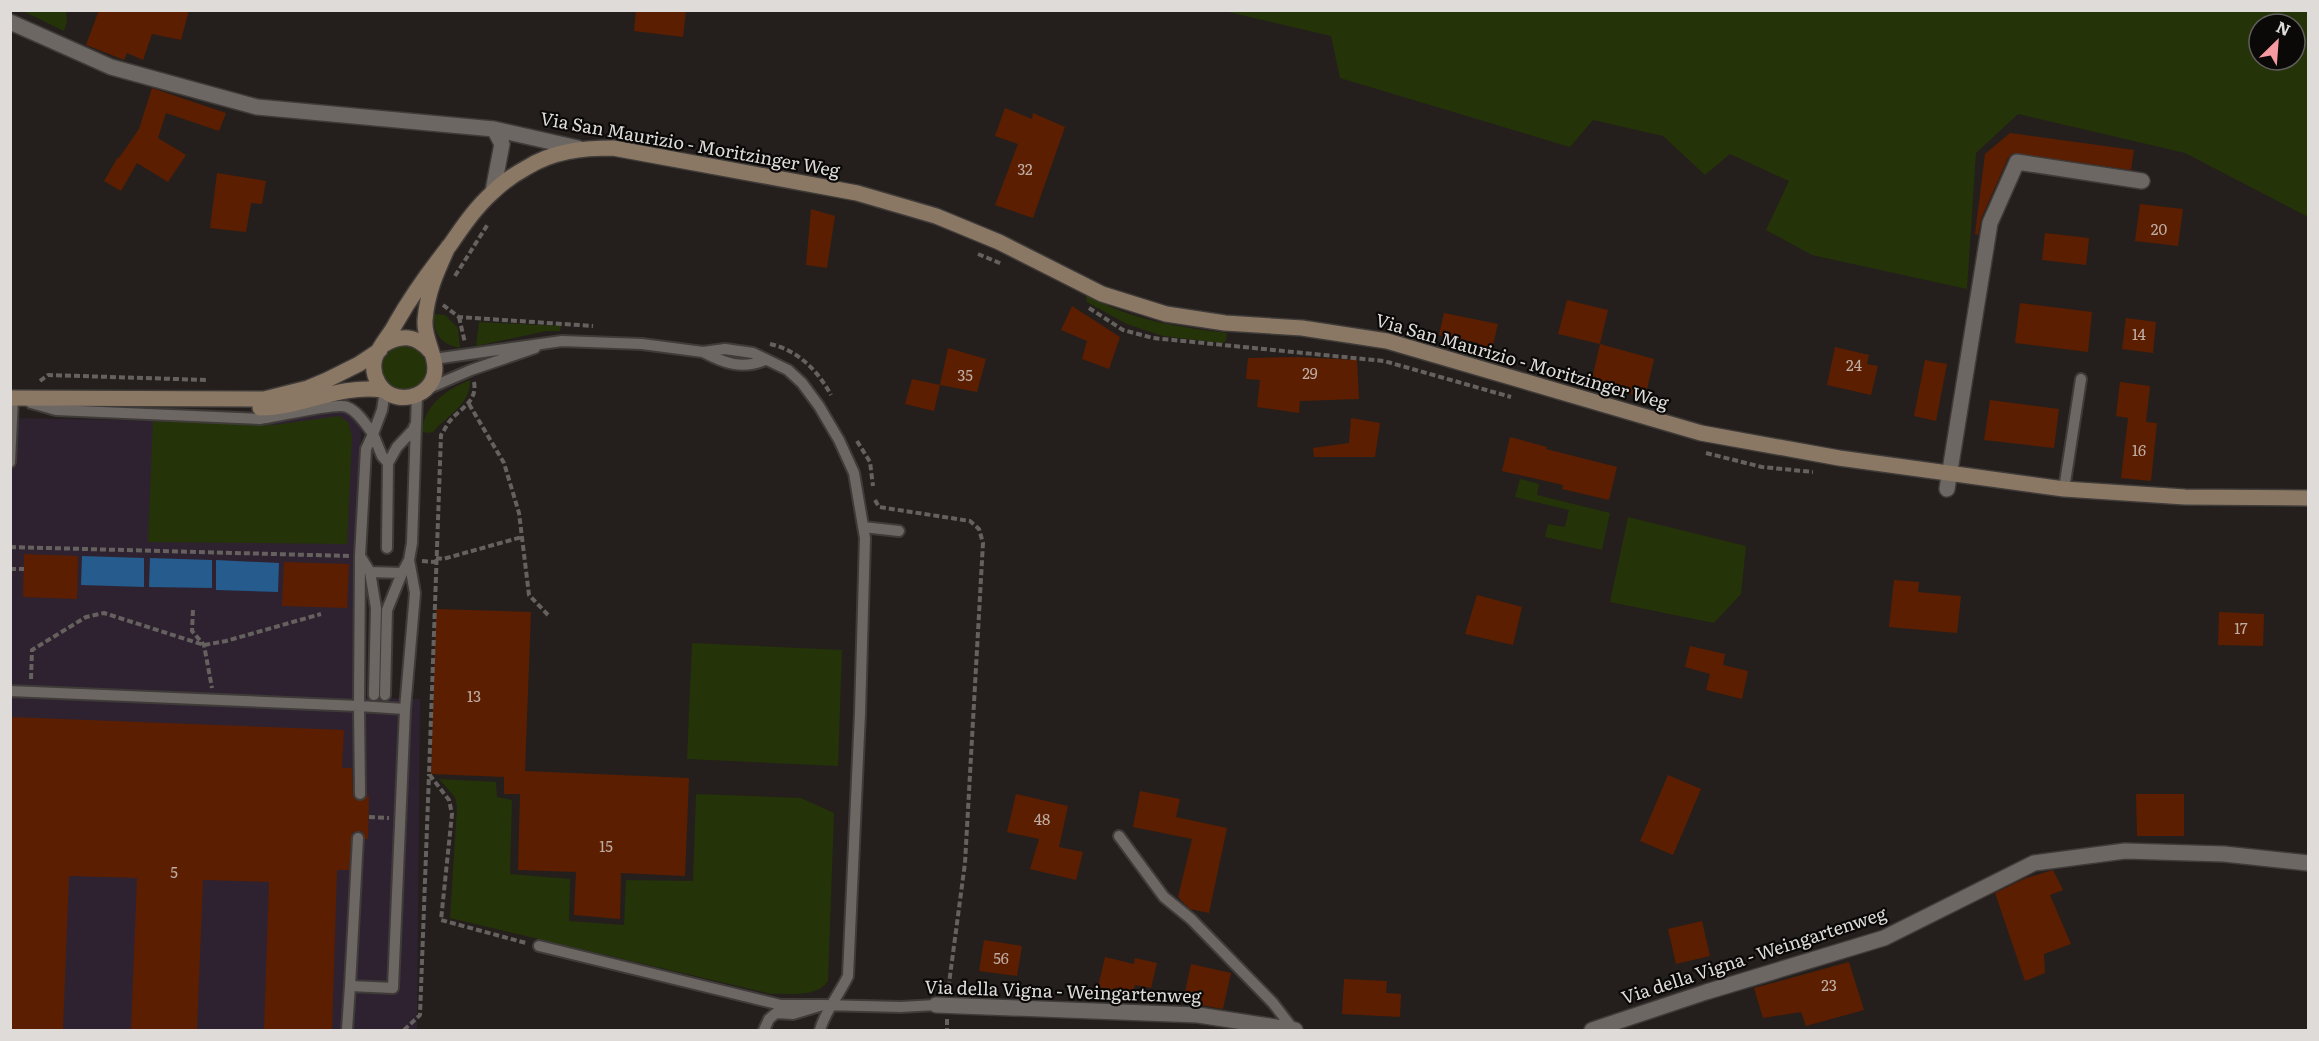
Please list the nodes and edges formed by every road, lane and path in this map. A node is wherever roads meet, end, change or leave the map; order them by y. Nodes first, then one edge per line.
1 (10, 22) edge
2 (494, 129) junction
3 (578, 148) junction
4 (2142, 181) dead end
5 (493, 191) junction
6 (491, 220) dead end
7 (448, 247) junction
8 (971, 250) dead end
9 (1004, 265) dead end
10 (453, 279) dead end
11 (434, 301) junction
12 (444, 305) junction
13 (1087, 307) dead end
14 (459, 317) junction
15 (600, 326) dead end
16 (762, 342) dead end
17 (547, 343) junction
18 (381, 348) junction
19 (468, 354) junction
20 (432, 355) junction
21 (471, 370) junction
22 (2081, 379) dead end
23 (213, 380) dead end
24 (32, 381) dead end
25 (384, 390) junction
26 (421, 393) junction
27 (1512, 397) dead end
28 (12, 398) edge
29 (31, 403) junction
30 (469, 404) junction
31 (836, 405) dead end
32 (417, 417) junction
33 (373, 434) junction
34 (853, 434) dead end
35 (1705, 453) dead end
36 (10, 462) edge
37 (388, 463) junction
38 (1817, 473) dead end
39 (1948, 481) junction
40 (2064, 489) junction
41 (2308, 498) edge
42 (863, 527) junction
43 (899, 531) dead end
44 (522, 537) junction
45 (10, 547) edge
46 (387, 548) dead end
47 (360, 556) junction
48 (409, 560) junction
49 (436, 560) junction
50 (429, 561) dead end
51 (10, 569) edge
52 (24, 569) dead end
53 (370, 572) junction
54 (402, 573) junction
55 (192, 610) dead end
56 (321, 614) dead end
57 (548, 615) dead end
58 (204, 645) junction
59 (10, 691) edge
60 (30, 692) junction
61 (214, 700) junction
62 (359, 706) junction
63 (405, 709) junction
64 (429, 774) junction
65 (360, 794) dead end
66 (1119, 836) dead end
67 (358, 838) dead end
68 (2308, 862) edge
69 (539, 946) joint
70 (350, 986) junction
71 (827, 1005) junction
72 (941, 1005) junction
73 (348, 1030) edge
74 (404, 1030) edge
75 (764, 1030) edge
76 (820, 1030) edge
77 (947, 1030) edge
78 (1294, 1030) edge
79 (1592, 1030) edge

1 - 2 street, Via San Maurizio - Moritzinger Weg
2 - 3 street, Via San Maurizio - Moritzinger Weg
2 - 5 street
3 - 5 main road
3 - 39 main road, Via San Maurizio - Moritzinger Weg
4 - 39 street
5 - 7 main road
6 - 10 path
7 - 11 main road
7 - 18 main road
8 - 9 path
11 - 12 path
11 - 12 path
11 - 20 main road
12 - 14 path
13 - 27 path
14 - 15 path
14 - 19 path
16 - 31 path
17 - 19 lane
17 - 21 lane
17 - 42 lane
18 - 20 main road
18 - 25 main road
18 - 28 main road
19 - 20 lane
20 - 26 main road
21 - 26 lane
21 - 30 path
22 - 40 lane
23 - 24 path
25 - 26 main road
25 - 29 main road
25 - 33 lane
26 - 32 lane
28 - 29 main road
28 - 36 lane
29 - 33 lane
30 - 44 path
30 - 49 path
32 - 37 lane
32 - 48 lane
33 - 37 lane
33 - 47 lane
34 - 72 path
35 - 38 path
37 - 46 lane
39 - 40 main road, Via San Maurizio - Moritzinger Weg
40 - 41 main road, Via San Maurizio - Moritzinger Weg
42 - 43 lane
42 - 71 lane
44 - 49 path
44 - 57 path
45 - 47 path
47 - 53 lane
47 - 62 lane
48 - 54 lane
48 - 63 lane
49 - 50 path
49 - 64 path
51 - 52 path
53 - 54 lane
53 - 54 lane
55 - 58 path
56 - 58 path
58 - 60 path
58 - 61 path
59 - 60 lane
60 - 61 lane
61 - 62 lane
62 - 63 lane
62 - 65 lane
63 - 70 lane
64 - 69 path
64 - 74 path
66 - 78 lane, Via della Vigna - Weingartenweg
67 - 70 lane
68 - 79 street, Via della Vigna - Weingartenweg
69 - 71 lane, Via della Vigna - Weingartenweg
70 - 73 lane
71 - 72 lane, Via della Vigna - Weingartenweg
71 - 75 lane
71 - 76 lane
72 - 77 path
72 - 78 street, Via della Vigna - Weingartenweg

